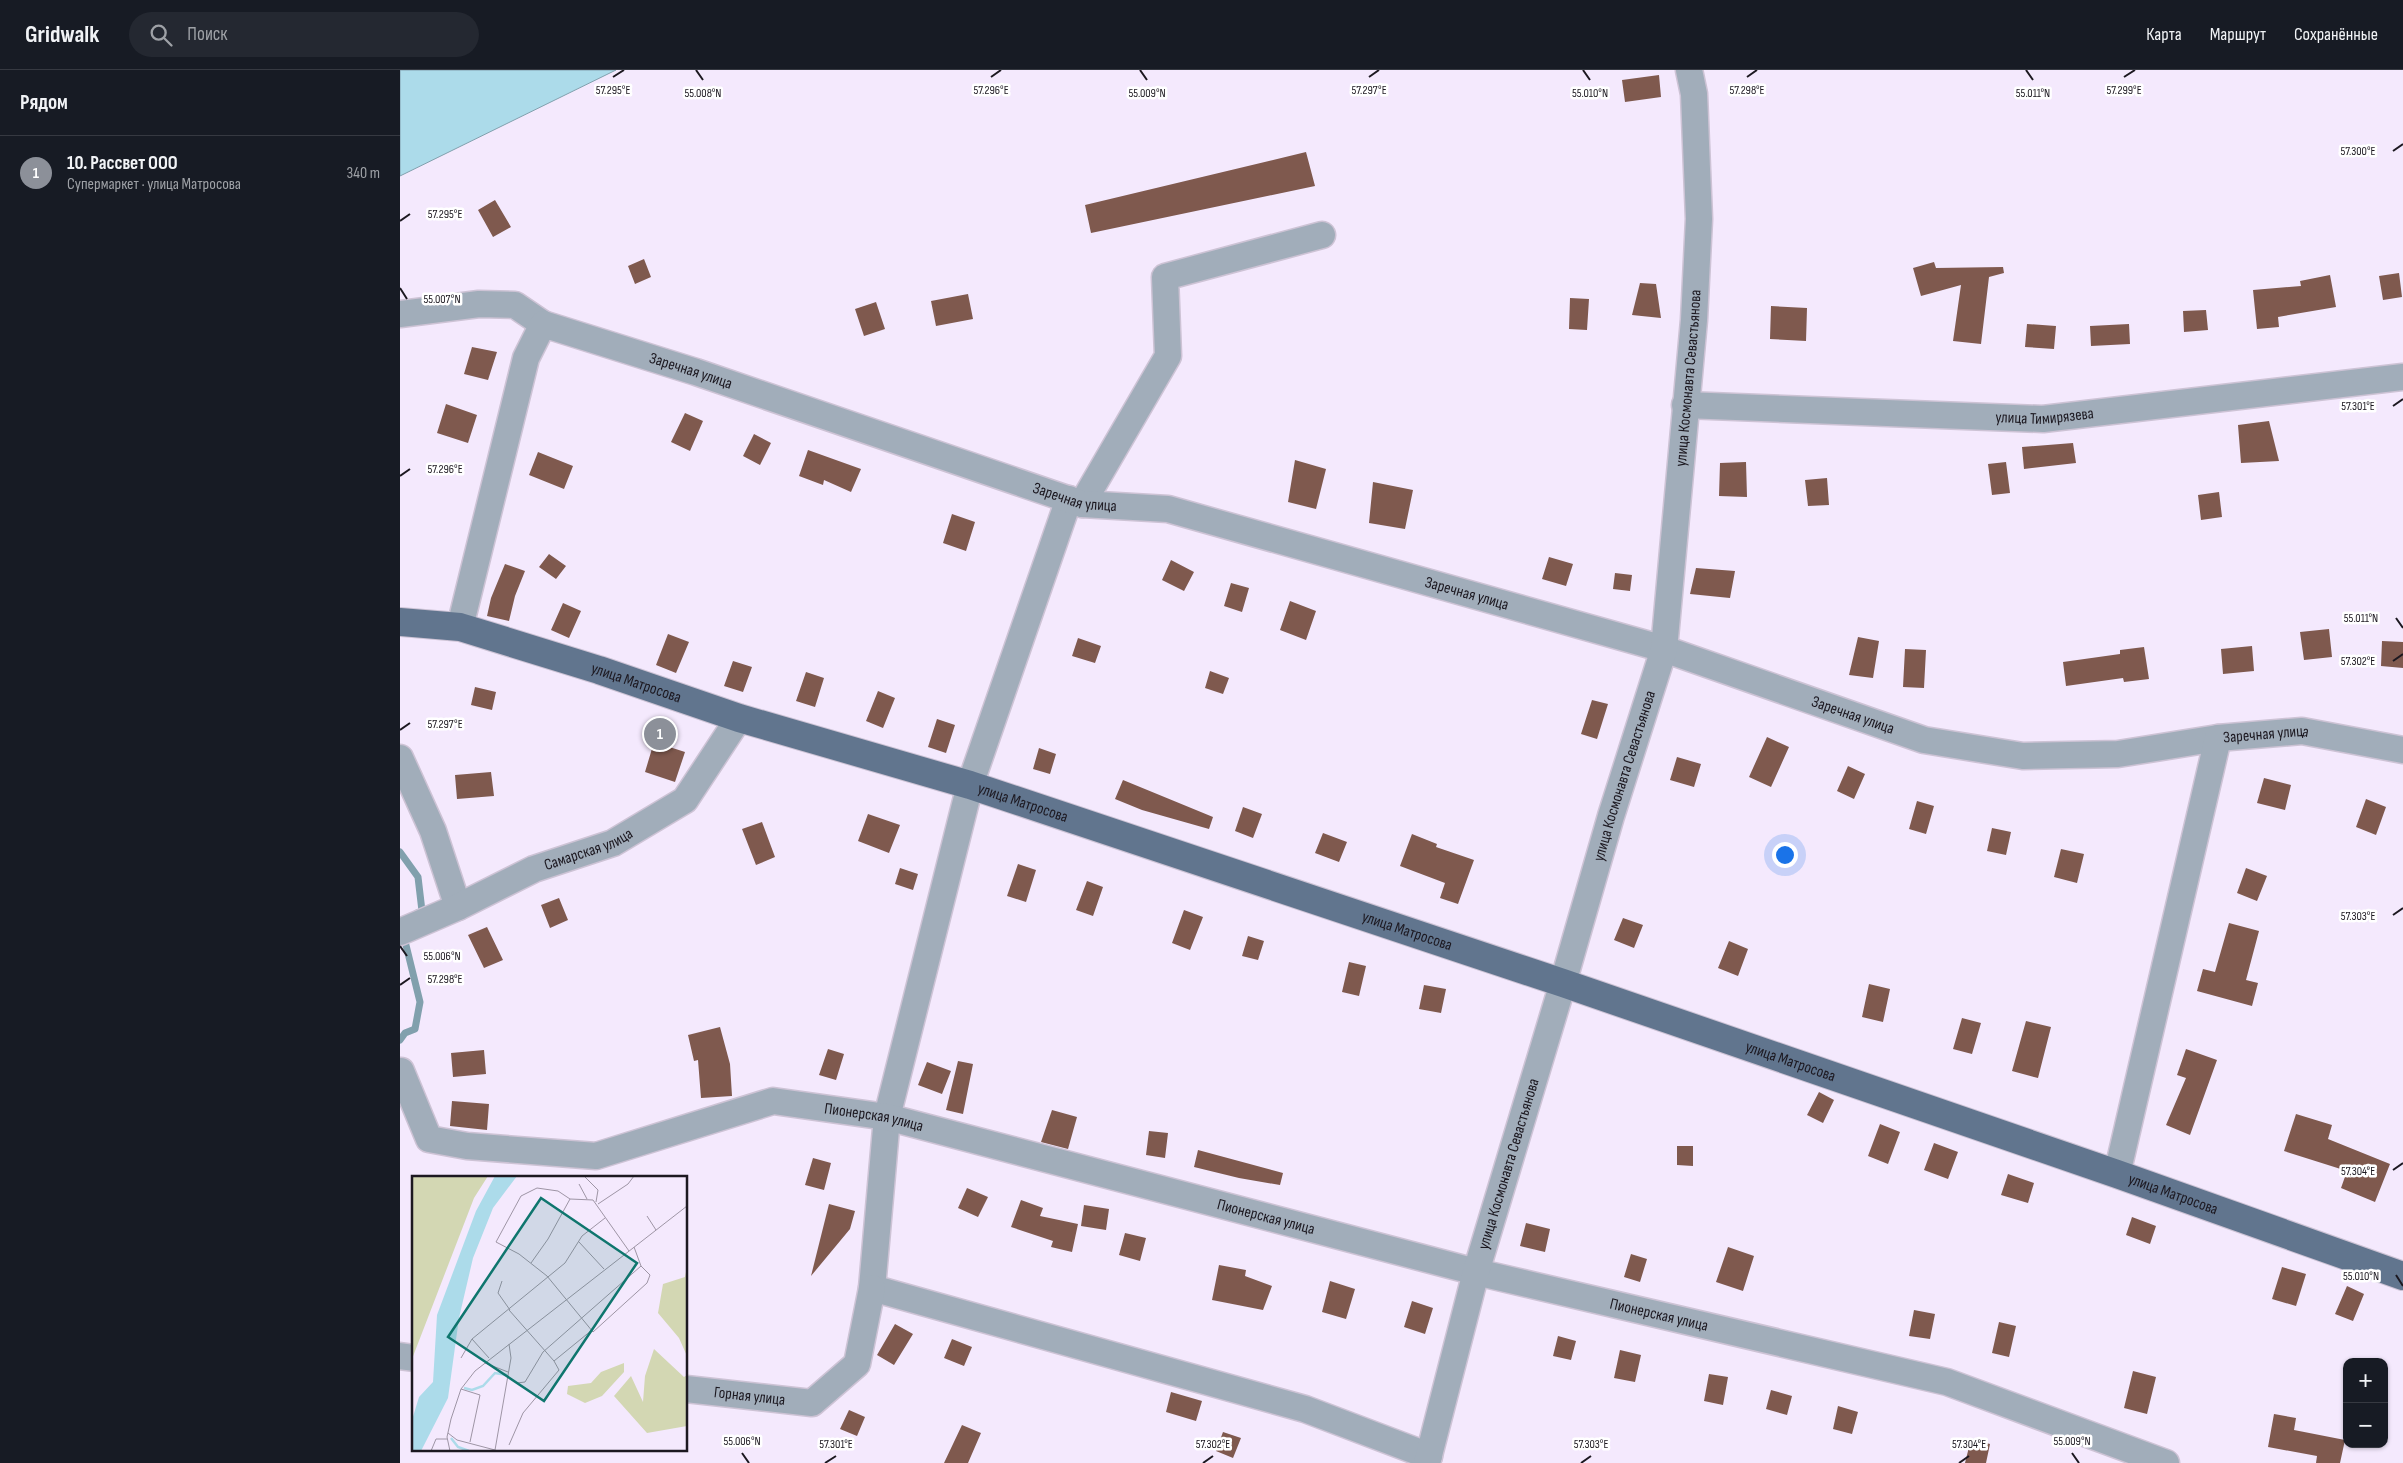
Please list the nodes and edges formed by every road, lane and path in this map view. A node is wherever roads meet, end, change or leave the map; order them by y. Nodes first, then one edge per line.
1 (1688, 70) edge
2 (1322, 235) dead end
3 (400, 314) edge
4 (543, 324) junction
5 (2403, 377) edge
6 (1686, 405) junction
7 (1075, 501) junction
8 (400, 622) edge
9 (460, 627) junction
10 (1664, 649) junction
11 (739, 718) junction
12 (2218, 738) junction
13 (2403, 750) edge
14 (400, 758) edge
15 (970, 785) junction
16 (458, 907) junction
17 (400, 932) edge
18 (1563, 984) junction
19 (400, 1071) edge
20 (887, 1117) junction
21 (2117, 1174) junction
22 (1476, 1272) junction
23 (2403, 1276) edge
24 (872, 1288) junction
25 (688, 1389) edge
26 (1428, 1460) edge
27 (2166, 1463) edge

1 - 6 street, улица Космонавта Севастьянова
2 - 7 street
3 - 4 street, Заречная улица
4 - 7 street, Заречная улица
4 - 9 street
5 - 6 street, улица Тимирязева
6 - 10 street, улица Космонавта Севастьянова
7 - 10 street, Заречная улица
7 - 15 street
8 - 9 main road, улица Матросова
9 - 11 main road, улица Матросова
10 - 12 street, Заречная улица
10 - 18 street, улица Космонавта Севастьянова
11 - 15 main road, улица Матросова
11 - 16 street, Самарская улица
12 - 13 street, Заречная улица
12 - 21 street
14 - 16 street
15 - 18 main road, улица Матросова
15 - 20 street
16 - 17 street, Самарская улица
18 - 21 main road, улица Матросова
18 - 22 street, улица Космонавта Севастьянова
19 - 20 street, Пионерская улица
20 - 22 street, Пионерская улица
20 - 24 street
21 - 23 main road, улица Матросова
22 - 26 street, улица Космонавта Севастьянова
22 - 27 street, Пионерская улица
24 - 25 street, Горная улица
24 - 26 street

